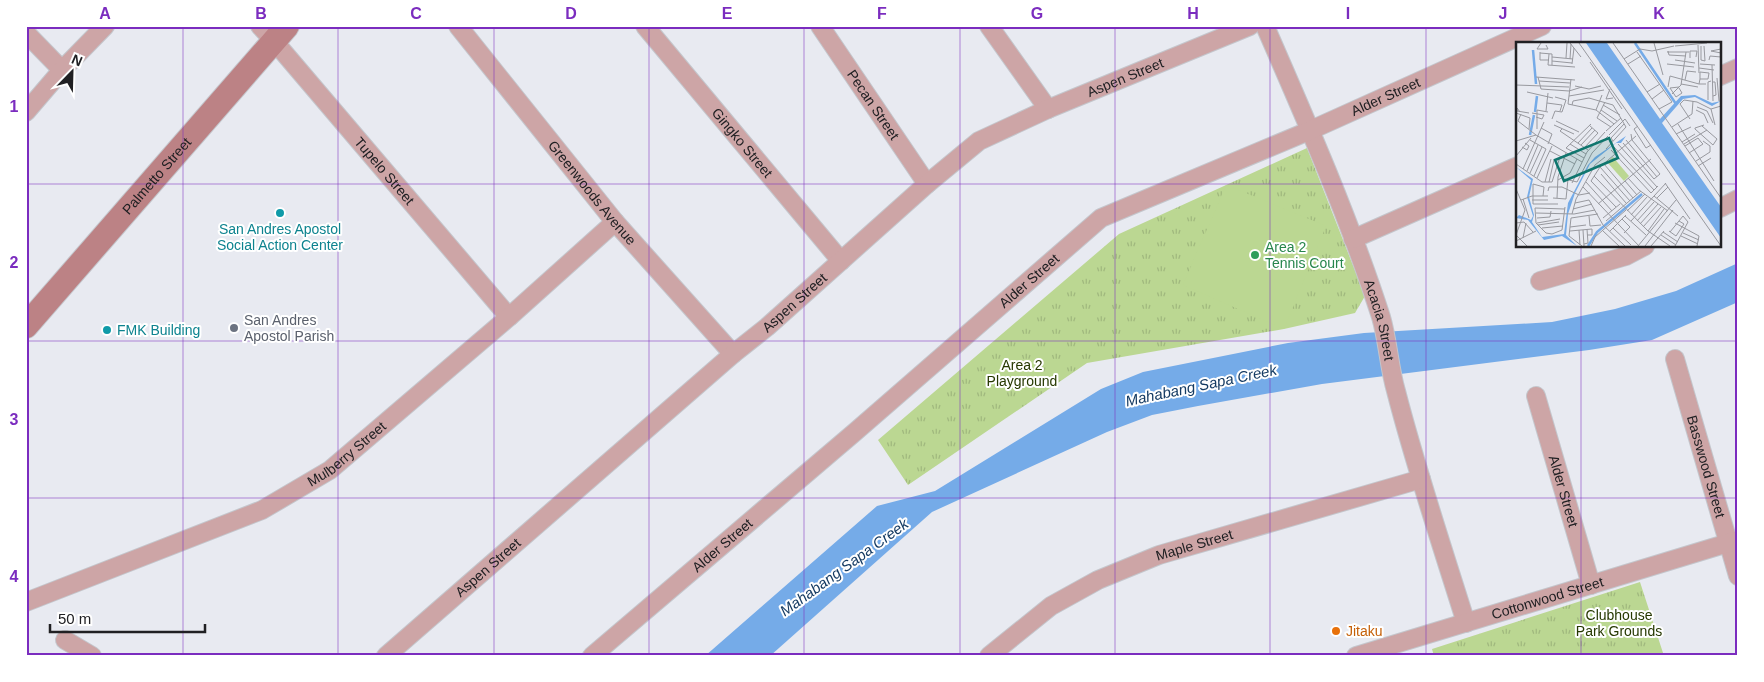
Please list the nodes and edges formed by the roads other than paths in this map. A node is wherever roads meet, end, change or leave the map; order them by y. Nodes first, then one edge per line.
1 (105, 26) edge
2 (458, 26) edge
3 (645, 26) edge
4 (820, 26) edge
5 (989, 26) edge
6 (1250, 26) edge
7 (1265, 26) edge
8 (1542, 26) edge
9 (274, 31) edge
10 (26, 33) edge
11 (1738, 68) edge
12 (62, 70) junction
13 (1722, 75) edge
14 (1048, 108) junction
15 (26, 112) edge
16 (1311, 130) junction
17 (1516, 167) edge
18 (927, 184) junction
19 (1738, 198) edge
20 (1722, 207) edge
21 (615, 222) junction
22 (1353, 239) junction
23 (1641, 248) edge
24 (840, 261) junction
25 (1540, 281) dead end
26 (509, 316) junction
27 (26, 326) edge
28 (733, 354) junction
29 (1675, 359) dead end
30 (1536, 396) dead end
31 (1421, 479) junction
32 (1733, 541) edge
33 (1738, 576) edge
34 (1591, 586) junction
35 (26, 602) edge
36 (1466, 622) junction
37 (66, 640) dead end
38 (92, 656) edge
39 (386, 656) edge
40 (592, 656) edge
41 (989, 656) edge
42 (1356, 656) edge

1 - 12 street
2 - 21 street, Greenwoods Avenue
3 - 24 street, Gingko Street
4 - 18 street, Pecan Street
5 - 14 street
6 - 14 street, Aspen Street
7 - 16 street, Acacia Street
8 - 16 street, Alder Street
9 - 26 street, Tupelo Street
9 - 27 street, Palmetto Street
10 - 12 street
11 - 13 street
12 - 15 street
14 - 18 street, Aspen Street
16 - 22 street, Acacia Street
16 - 40 street, Alder Street
17 - 22 street
18 - 24 street, Aspen Street
19 - 20 street
21 - 26 street, Mulberry Street
21 - 28 street, Greenwoods Avenue
22 - 31 street, Acacia Street
23 - 25 street
24 - 28 street, Aspen Street
26 - 35 street, Mulberry Street
28 - 39 street, Aspen Street
29 - 32 street, Basswood Street
30 - 34 street, Alder Street
31 - 36 street, Acacia Street
31 - 41 street, Maple Street
32 - 33 street, Basswood Street
32 - 34 street, Cottonwood Street
34 - 36 street, Cottonwood Street
36 - 42 street, Cottonwood Street
37 - 38 street

